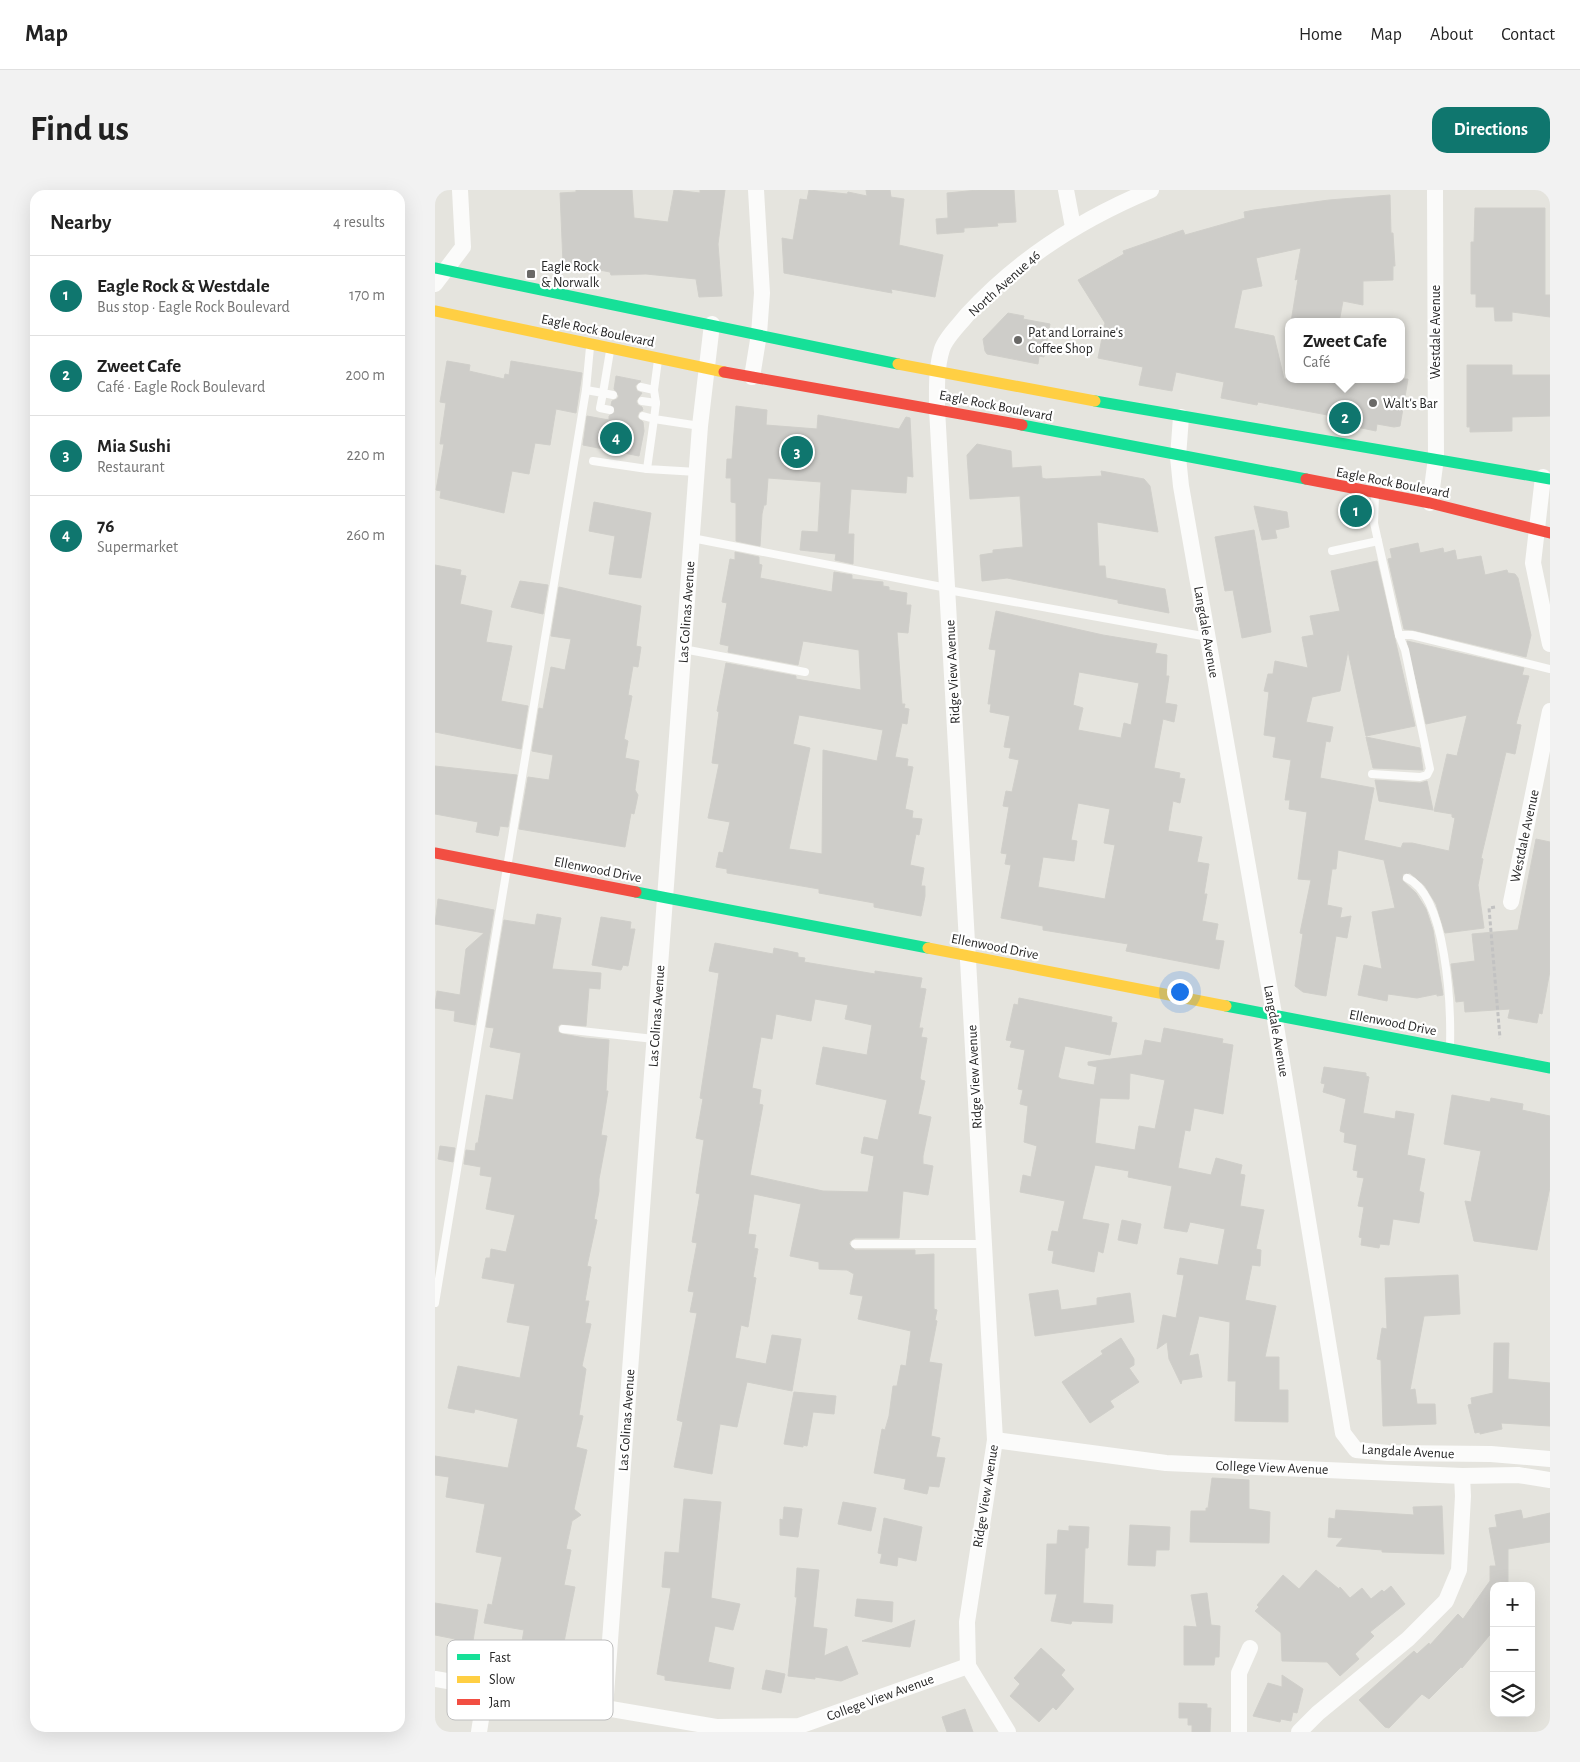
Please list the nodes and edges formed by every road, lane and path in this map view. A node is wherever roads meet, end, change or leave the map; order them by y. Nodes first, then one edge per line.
1 (460, 190) edge
2 (756, 190) edge
3 (1066, 190) edge
4 (1151, 190) edge
5 (1435, 190) edge
6 (1073, 227) junction
7 (441, 269) edge
8 (435, 284) edge
9 (435, 311) edge
10 (712, 324) junction
11 (759, 334) junction
12 (591, 345) junction
13 (611, 349) junction
14 (658, 358) junction
15 (706, 369) junction
16 (937, 372) junction
17 (752, 378) junction
18 (606, 380) junction
19 (615, 382) dead end
20 (641, 387) dead end
21 (586, 390) junction
22 (654, 390) junction
23 (603, 393) junction
24 (613, 395) dead end
25 (642, 401) dead end
26 (656, 404) junction
27 (937, 409) junction
28 (610, 410) dead end
29 (643, 416) dead end
30 (1181, 417) junction
31 (654, 418) junction
32 (700, 426) junction
33 (1178, 457) junction
34 (1436, 458) junction
35 (593, 461) dead end
36 (647, 469) junction
37 (697, 472) junction
38 (1546, 478) edge
39 (1375, 493) junction
40 (1430, 503) junction
41 (1543, 532) edge
42 (692, 538) junction
43 (1378, 541) junction
44 (1333, 551) dead end
45 (948, 589) junction
46 (1399, 635) junction
47 (1208, 637) junction
48 (1550, 644) edge
49 (683, 649) junction
50 (1550, 669) edge
51 (805, 672) dead end
52 (1550, 711) edge
53 (1372, 774) dead end
54 (435, 853) edge
55 (506, 866) junction
56 (1407, 878) dead end
57 (665, 898) junction
58 (1511, 902) joint
59 (967, 956) junction
60 (1274, 1014) junction
61 (563, 1029) dead end
62 (654, 1039) junction
63 (1451, 1048) junction
64 (1502, 1058) junction
65 (1550, 1068) edge
66 (855, 1244) dead end
67 (983, 1244) junction
68 (435, 1303) edge
69 (995, 1440) junction
70 (1550, 1459) edge
71 (1462, 1476) junction
72 (1550, 1480) edge
73 (610, 1640) edge
74 (1250, 1648) dead end
75 (968, 1666) junction
76 (613, 1710) edge
77 (715, 1730) edge
78 (1008, 1732) edge
79 (1239, 1732) edge
80 (1299, 1732) edge

1 - 7 street
2 - 11 street
3 - 6 street
4 - 6 street, North Avenue 46
5 - 34 street, Westdale Avenue
6 - 16 street, North Avenue 46
7 - 8 street
7 - 10 main road, Eagle Rock Boulevard
9 - 12 main road, Eagle Rock Boulevard
10 - 11 main road, Eagle Rock Boulevard
10 - 15 street, Las Colinas Avenue
11 - 16 main road, Eagle Rock Boulevard
11 - 17 street
12 - 13 main road, Eagle Rock Boulevard
12 - 21 lane
13 - 14 main road, Eagle Rock Boulevard
13 - 18 lane
14 - 15 main road, Eagle Rock Boulevard
14 - 22 lane
15 - 17 main road, Eagle Rock Boulevard
15 - 32 street, Las Colinas Avenue
16 - 27 street, North Avenue 46
16 - 30 main road, Eagle Rock Boulevard
17 - 27 main road, Eagle Rock Boulevard
18 - 19 lane
18 - 23 lane
20 - 22 lane
21 - 23 lane
21 - 55 lane
22 - 26 lane
23 - 24 lane
23 - 28 lane
25 - 26 lane
26 - 31 lane
27 - 33 main road, Eagle Rock Boulevard
27 - 45 street, Ridge View Avenue
29 - 31 lane
30 - 33 street, Langdale Avenue
30 - 34 main road, Eagle Rock Boulevard
31 - 32 lane
31 - 36 lane
32 - 37 street, Las Colinas Avenue
33 - 39 main road, Eagle Rock Boulevard
33 - 47 street, Langdale Avenue
34 - 38 main road, Eagle Rock Boulevard
34 - 40 street, Westdale Avenue
35 - 36 lane
36 - 37 lane
37 - 42 street, Las Colinas Avenue
38 - 41 street
39 - 40 main road, Eagle Rock Boulevard
39 - 43 lane
40 - 41 main road, Eagle Rock Boulevard
41 - 48 street
42 - 45 lane
42 - 49 street, Las Colinas Avenue
43 - 44 lane
43 - 46 lane
45 - 47 lane
45 - 59 street, Ridge View Avenue
46 - 50 lane
46 - 53 lane
47 - 60 street, Langdale Avenue
49 - 51 lane
49 - 57 street, Las Colinas Avenue
52 - 58 street, Westdale Avenue
54 - 55 main road, Ellenwood Drive
55 - 57 main road, Ellenwood Drive
55 - 68 lane
56 - 63 lane
57 - 59 main road, Ellenwood Drive
57 - 62 street, Las Colinas Avenue
58 - 64 path
59 - 60 main road, Ellenwood Drive
59 - 67 street, Ridge View Avenue
60 - 63 main road, Ellenwood Drive
60 - 70 street, Langdale Avenue
61 - 62 lane
62 - 73 street, Las Colinas Avenue
63 - 64 main road, Ellenwood Drive
64 - 65 main road, Ellenwood Drive
66 - 67 lane
67 - 69 street, Ridge View Avenue
69 - 71 street, College View Avenue
69 - 75 street, Ridge View Avenue
71 - 72 street, College View Avenue
71 - 80 street, Langdale Avenue
74 - 79 street
75 - 77 street, College View Avenue
75 - 78 street, Ridge View Avenue
76 - 77 street, College View Avenue

